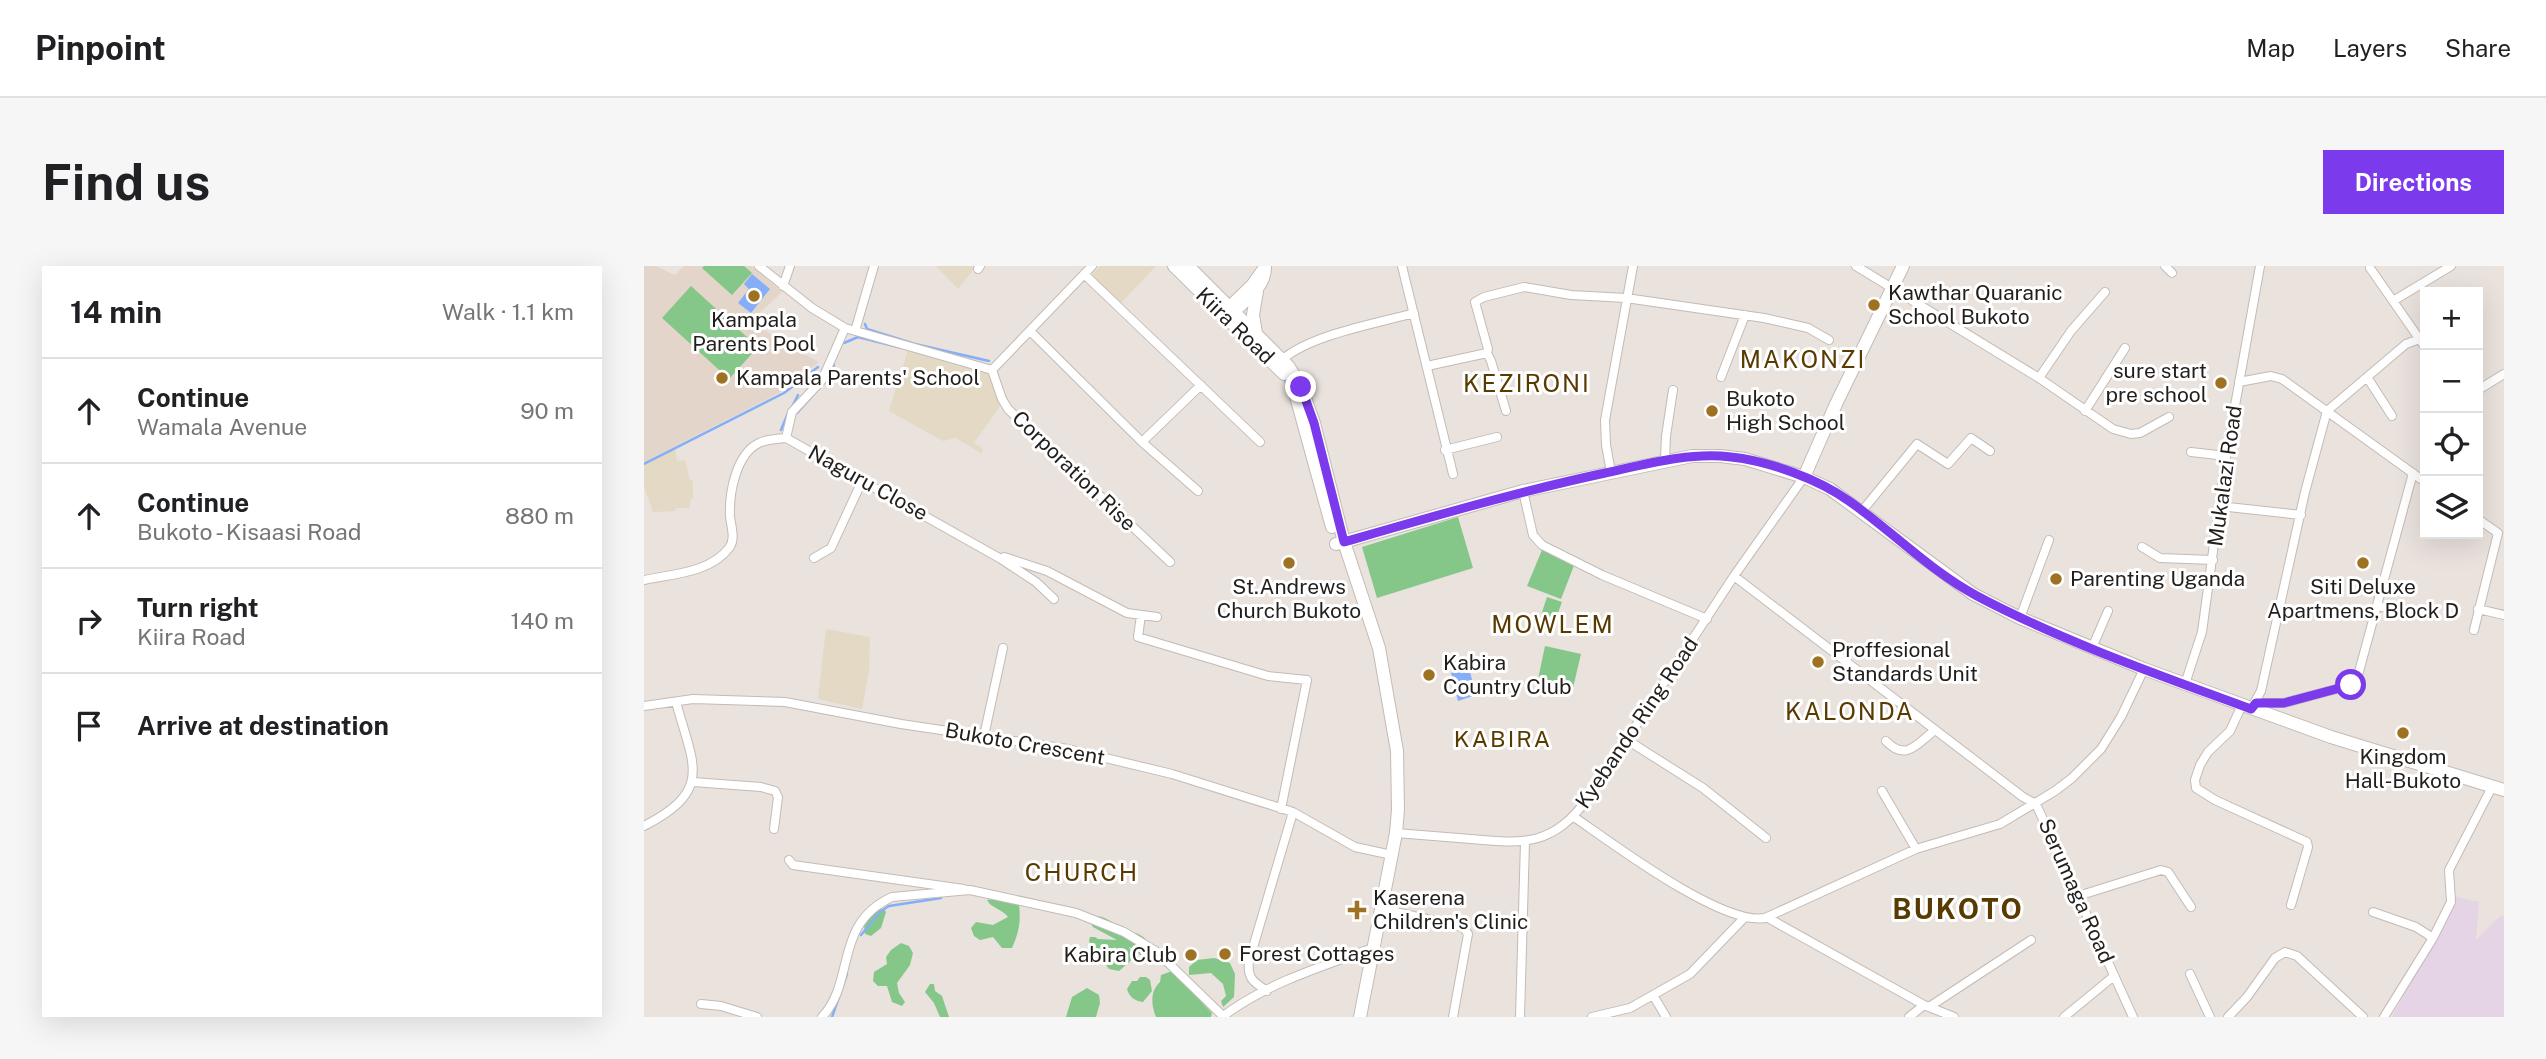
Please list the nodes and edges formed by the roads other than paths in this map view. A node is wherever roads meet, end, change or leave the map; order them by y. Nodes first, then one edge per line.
1 (759, 266) edge
2 (790, 266) edge
3 (874, 266) edge
4 (1092, 266) edge
5 (1174, 266) edge
6 (1188, 266) edge
7 (1265, 266) edge
8 (1402, 266) edge
9 (1633, 266) edge
10 (1856, 266) edge
11 (1903, 266) edge
12 (2165, 266) edge
13 (2260, 266) edge
14 (2451, 266) edge
15 (2370, 268) edge
16 (2172, 273) dead end
17 (1084, 274) junction
18 (783, 286) junction
19 (1893, 287) junction
20 (1257, 291) junction
21 (2105, 292) dead end
22 (1626, 298) junction
23 (2393, 301) junction
24 (1228, 313) junction
25 (1415, 313) junction
26 (1745, 315) junction
27 (845, 328) junction
28 (855, 331) junction
29 (1030, 331) junction
30 (1256, 333) junction
31 (2420, 335) edge
32 (2420, 339) edge
33 (1829, 340) dead end
34 (2125, 348) dead end
35 (1486, 353) junction
36 (1282, 360) junction
37 (1427, 366) junction
38 (992, 370) junction
39 (2504, 374) edge
40 (1721, 377) dead end
41 (2367, 377) junction
42 (2039, 378) junction
43 (2239, 382) junction
44 (1201, 384) junction
45 (2483, 387) edge
46 (1673, 390) dead end
47 (1506, 411) dead end
48 (2085, 411) junction
49 (2328, 411) junction
50 (2392, 416) dead end
51 (2169, 417) dead end
52 (786, 438) junction
53 (1497, 438) dead end
54 (1142, 442) junction
55 (1260, 442) dead end
56 (1446, 450) junction
57 (1990, 451) dead end
58 (2191, 452) dead end
59 (2226, 456) junction
60 (1665, 460) junction
61 (1611, 471) junction
62 (2413, 473) junction
63 (1453, 474) dead end
64 (1804, 477) junction
65 (2420, 478) edge
66 (863, 479) junction
67 (1198, 491) dead end
68 (1523, 491) junction
69 (2219, 506) junction
70 (1862, 511) junction
71 (2301, 514) junction
72 (2483, 523) edge
73 (2501, 536) edge
74 (2049, 540) dead end
75 (1340, 543) junction
76 (2142, 547) dead end
77 (991, 553) junction
78 (814, 558) dead end
79 (2213, 560) junction
80 (1170, 562) dead end
81 (1734, 576) junction
82 (644, 580) edge
83 (1054, 599) dead end
84 (2377, 606) junction
85 (2478, 609) junction
86 (2108, 611) dead end
87 (2418, 614) dead end
88 (1141, 615) junction
89 (2504, 615) edge
90 (1157, 617) dead end
91 (2020, 618) junction
92 (1707, 619) junction
93 (2474, 630) dead end
94 (1003, 648) dead end
95 (2092, 648) junction
96 (2144, 669) junction
97 (2185, 684) junction
98 (676, 702) junction
99 (644, 706) edge
100 (2250, 706) junction
101 (1935, 730) junction
102 (984, 736) junction
103 (1627, 740) junction
104 (1886, 741) dead end
105 (693, 782) junction
106 (2498, 789) edge
107 (1882, 790) dead end
108 (2036, 803) junction
109 (1281, 809) junction
110 (1293, 812) junction
111 (1574, 817) junction
112 (644, 826) edge
113 (774, 830) dead end
114 (1766, 838) dead end
115 (1525, 842) junction
116 (1394, 843) junction
117 (1916, 849) junction
118 (789, 860) dead end
119 (970, 890) junction
120 (2078, 896) junction
121 (2291, 905) dead end
122 (1383, 906) junction
123 (2191, 907) dead end
124 (2373, 912) dead end
125 (1744, 918) junction
126 (1768, 918) junction
127 (2433, 938) junction
128 (2032, 940) dead end
129 (1373, 948) junction
130 (2190, 974) dead end
131 (2114, 976) junction
132 (1267, 991) junction
133 (1653, 995) junction
134 (701, 1004) dead end
135 (1927, 1006) junction
136 (1222, 1016) edge
137 (757, 1017) edge
138 (822, 1017) edge
139 (1360, 1017) edge
140 (1453, 1017) edge
141 (1520, 1017) edge
142 (1592, 1017) edge
143 (1667, 1017) edge
144 (1909, 1017) edge
145 (1954, 1017) edge
146 (2064, 1017) edge
147 (2133, 1017) edge
148 (2210, 1017) edge
149 (2228, 1017) edge
150 (2363, 1017) edge
151 (2384, 1017) edge

1 - 18 street
2 - 18 street
3 - 28 street
4 - 17 street
5 - 24 main road, Kiira Road
6 - 24 main road, Kiira Road
7 - 20 street
7 - 24 street
8 - 25 street
9 - 22 street
10 - 19 street
11 - 19 main road
12 - 16 street
13 - 43 street, Mukalazi Road
14 - 23 street
15 - 23 street
17 - 29 street
17 - 44 street
18 - 27 street
19 - 42 street
19 - 64 main road
20 - 24 street
20 - 30 main road
21 - 42 street
22 - 26 street
22 - 35 street
22 - 61 street
23 - 31 street
24 - 30 main road, Kiira Road
24 - 75 main road, Kiira Road
25 - 36 street
25 - 37 street
26 - 33 street
26 - 40 street
27 - 28 street
27 - 52 street, Naguru Close
28 - 38 street
29 - 38 street
29 - 54 street
30 - 36 main road, Kiira Road
32 - 41 street
34 - 48 street
35 - 37 street
35 - 47 street
36 - 75 main road, Kiira Road
37 - 56 street
38 - 80 street, Corporation Rise
39 - 45 street
41 - 49 street
41 - 50 street
42 - 48 street
43 - 49 street
43 - 59 street, Mukalazi Road
44 - 54 street
44 - 55 street
46 - 60 street
48 - 51 street
49 - 62 street
49 - 71 street
52 - 66 street, Naguru Close
52 - 82 street
53 - 56 street
54 - 67 street
56 - 63 street
57 - 70 street
58 - 59 street
59 - 69 street, Mukalazi Road
60 - 61 main road
60 - 64 main road
61 - 68 main road
62 - 65 street
62 - 84 street
64 - 70 main road
64 - 81 street, Kyebando Ring Road
66 - 77 street, Naguru Close
66 - 78 street
68 - 75 main road
68 - 92 street
69 - 71 street
69 - 79 street, Mukalazi Road
70 - 91 main road
71 - 100 street
72 - 73 street
73 - 85 street
74 - 91 street
75 - 116 main road, Kiira Road
76 - 79 street
77 - 83 street, Naguru Close
77 - 88 street
79 - 97 street, Mukalazi Road
81 - 92 street, Kyebando Ring Road
81 - 101 street, Serumaga Road
84 - 87 street
84 - 100 street
85 - 89 street
85 - 93 street
86 - 95 street
88 - 90 street
88 - 109 street
91 - 95 main road
92 - 103 street, Kyebando Ring Road
94 - 102 street
95 - 96 main road
96 - 97 main road
96 - 108 street
97 - 100 main road
98 - 99 street, Bukoto Crescent
98 - 102 street, Bukoto Crescent
98 - 105 street
100 - 106 main road
100 - 121 street
101 - 104 street
101 - 108 street, Serumaga Road
102 - 109 street, Bukoto Crescent
103 - 111 street, Kyebando Ring Road
103 - 114 street
105 - 112 street
105 - 113 street
106 - 127 street
107 - 117 street
108 - 117 street
108 - 120 street, Serumaga Road
109 - 110 street, Bukoto Crescent
110 - 116 street, Bukoto Crescent
110 - 132 street
111 - 115 street, Kyebando Ring Road
111 - 125 street
115 - 116 street, Kyebando Ring Road
115 - 141 street
116 - 122 main road, Kiira Road
117 - 126 street
118 - 119 street
119 - 136 street
119 - 138 street
120 - 123 street
120 - 131 street, Serumaga Road
122 - 129 main road
122 - 140 street
124 - 127 street
125 - 126 street
125 - 133 street
126 - 135 street
127 - 151 street
128 - 135 street
129 - 132 street
129 - 139 main road
130 - 148 street
131 - 146 street
131 - 147 street, Serumaga Road
132 - 136 street
133 - 142 street
133 - 143 street
134 - 137 street
135 - 144 street
135 - 145 street
149 - 150 street

